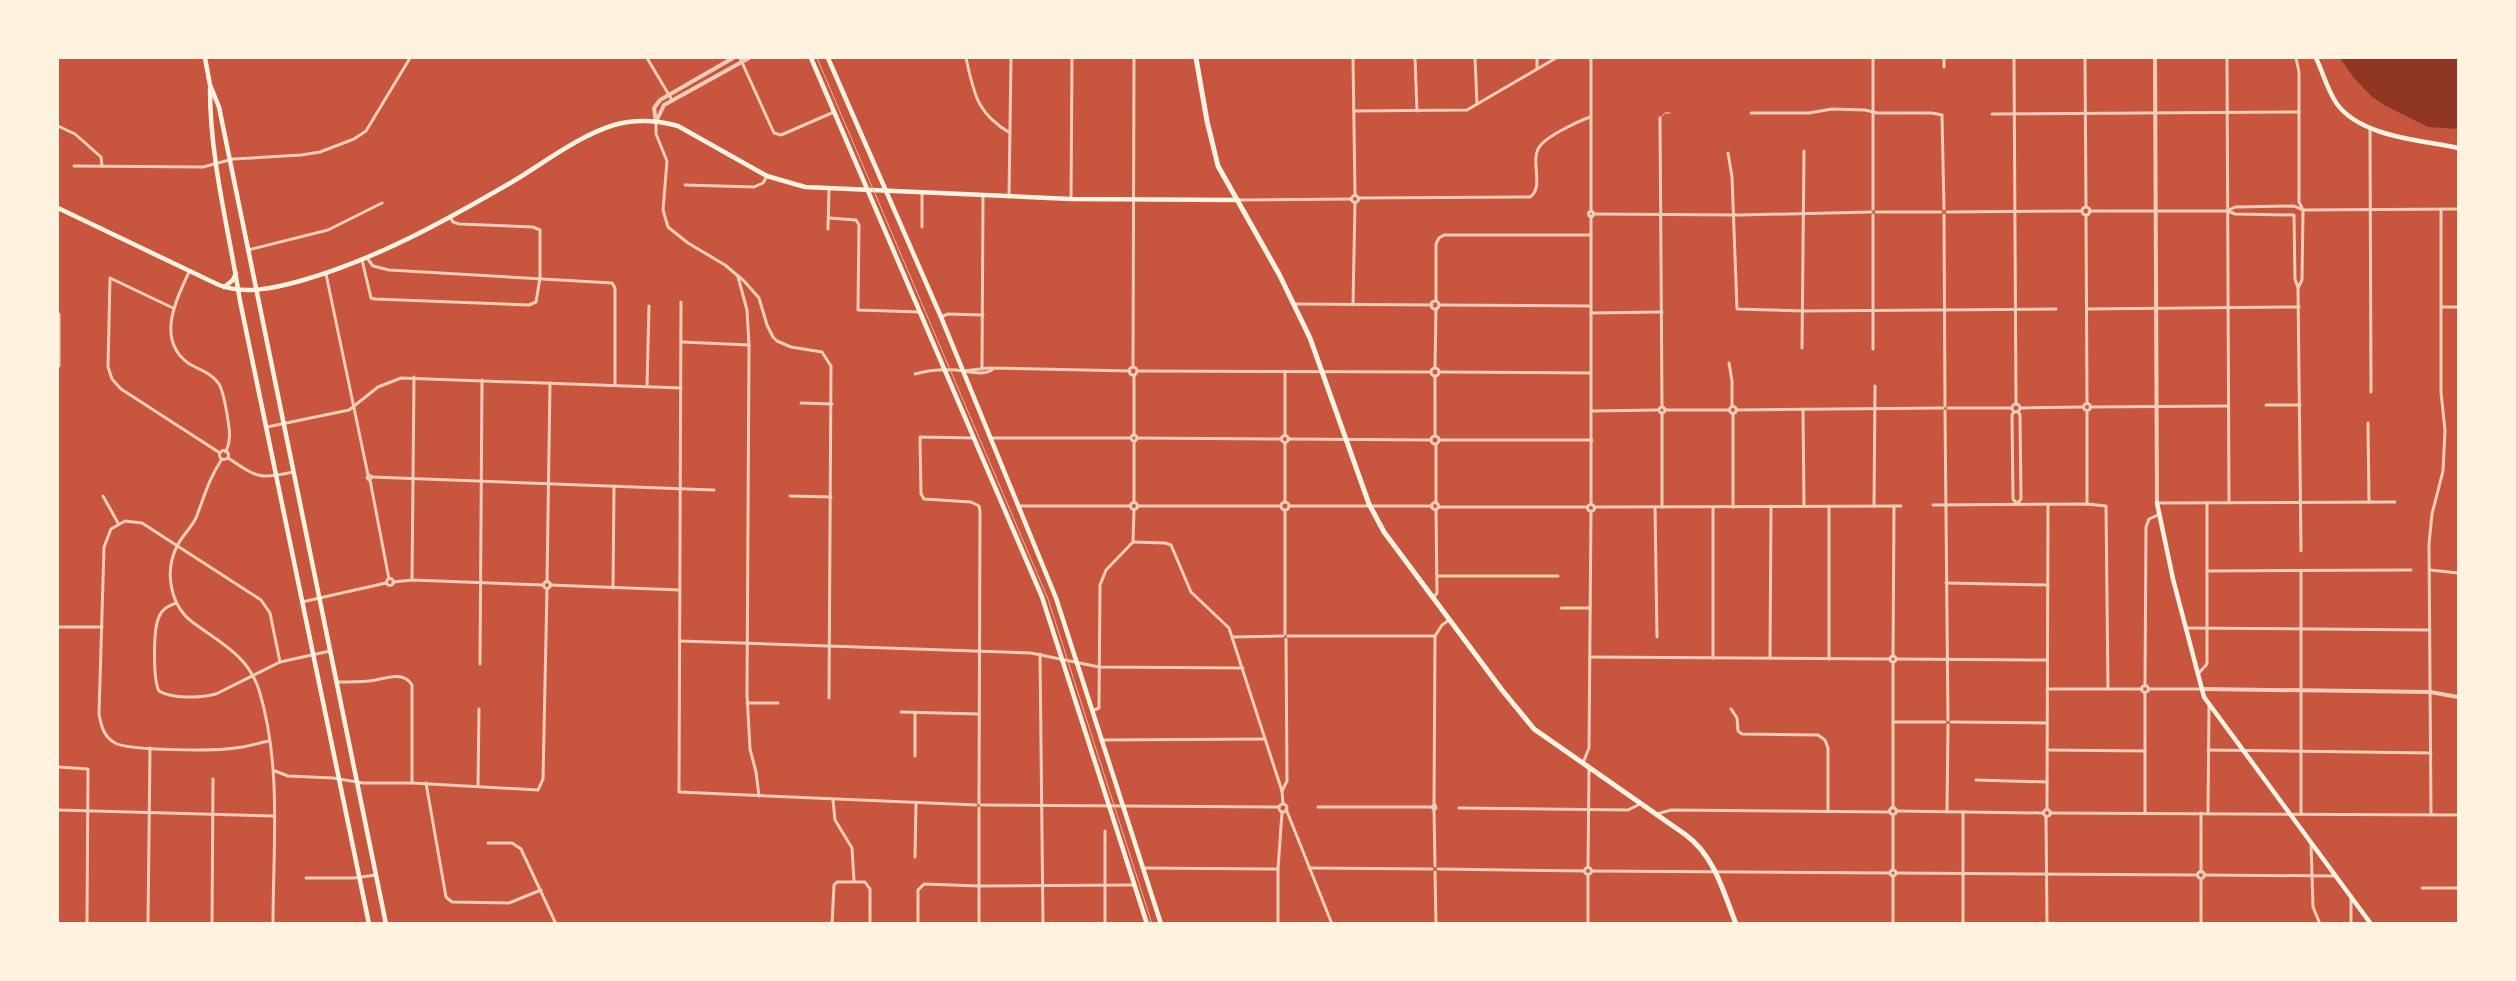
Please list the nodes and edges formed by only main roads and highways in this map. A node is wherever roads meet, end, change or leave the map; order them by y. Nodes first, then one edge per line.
1 (205, 58) edge
2 (811, 58) edge
3 (828, 58) edge
4 (1196, 58) edge
5 (2316, 58) edge
6 (210, 85) junction
7 (2458, 148) edge
8 (867, 191) junction
9 (887, 192) junction
10 (1238, 200) junction
11 (58, 208) edge
12 (236, 272) junction
13 (224, 287) junction
14 (238, 290) junction
15 (255, 290) junction
16 (2156, 502) road end
17 (369, 924) edge
18 (386, 924) edge
19 (1147, 924) edge
20 (1161, 924) edge
21 (1736, 924) edge
22 (2371, 924) edge

1 - 6 main road
2 - 8 main road
3 - 9 main road
4 - 10 main road
5 - 7 main road
6 - 12 main road
6 - 15 main road
8 - 9 main road
8 - 15 main road
8 - 19 main road
9 - 10 main road
9 - 20 main road
10 - 21 main road
11 - 13 main road
12 - 13 main road
12 - 14 main road
13 - 14 main road
14 - 15 main road
14 - 17 main road
15 - 18 main road
16 - 22 main road

